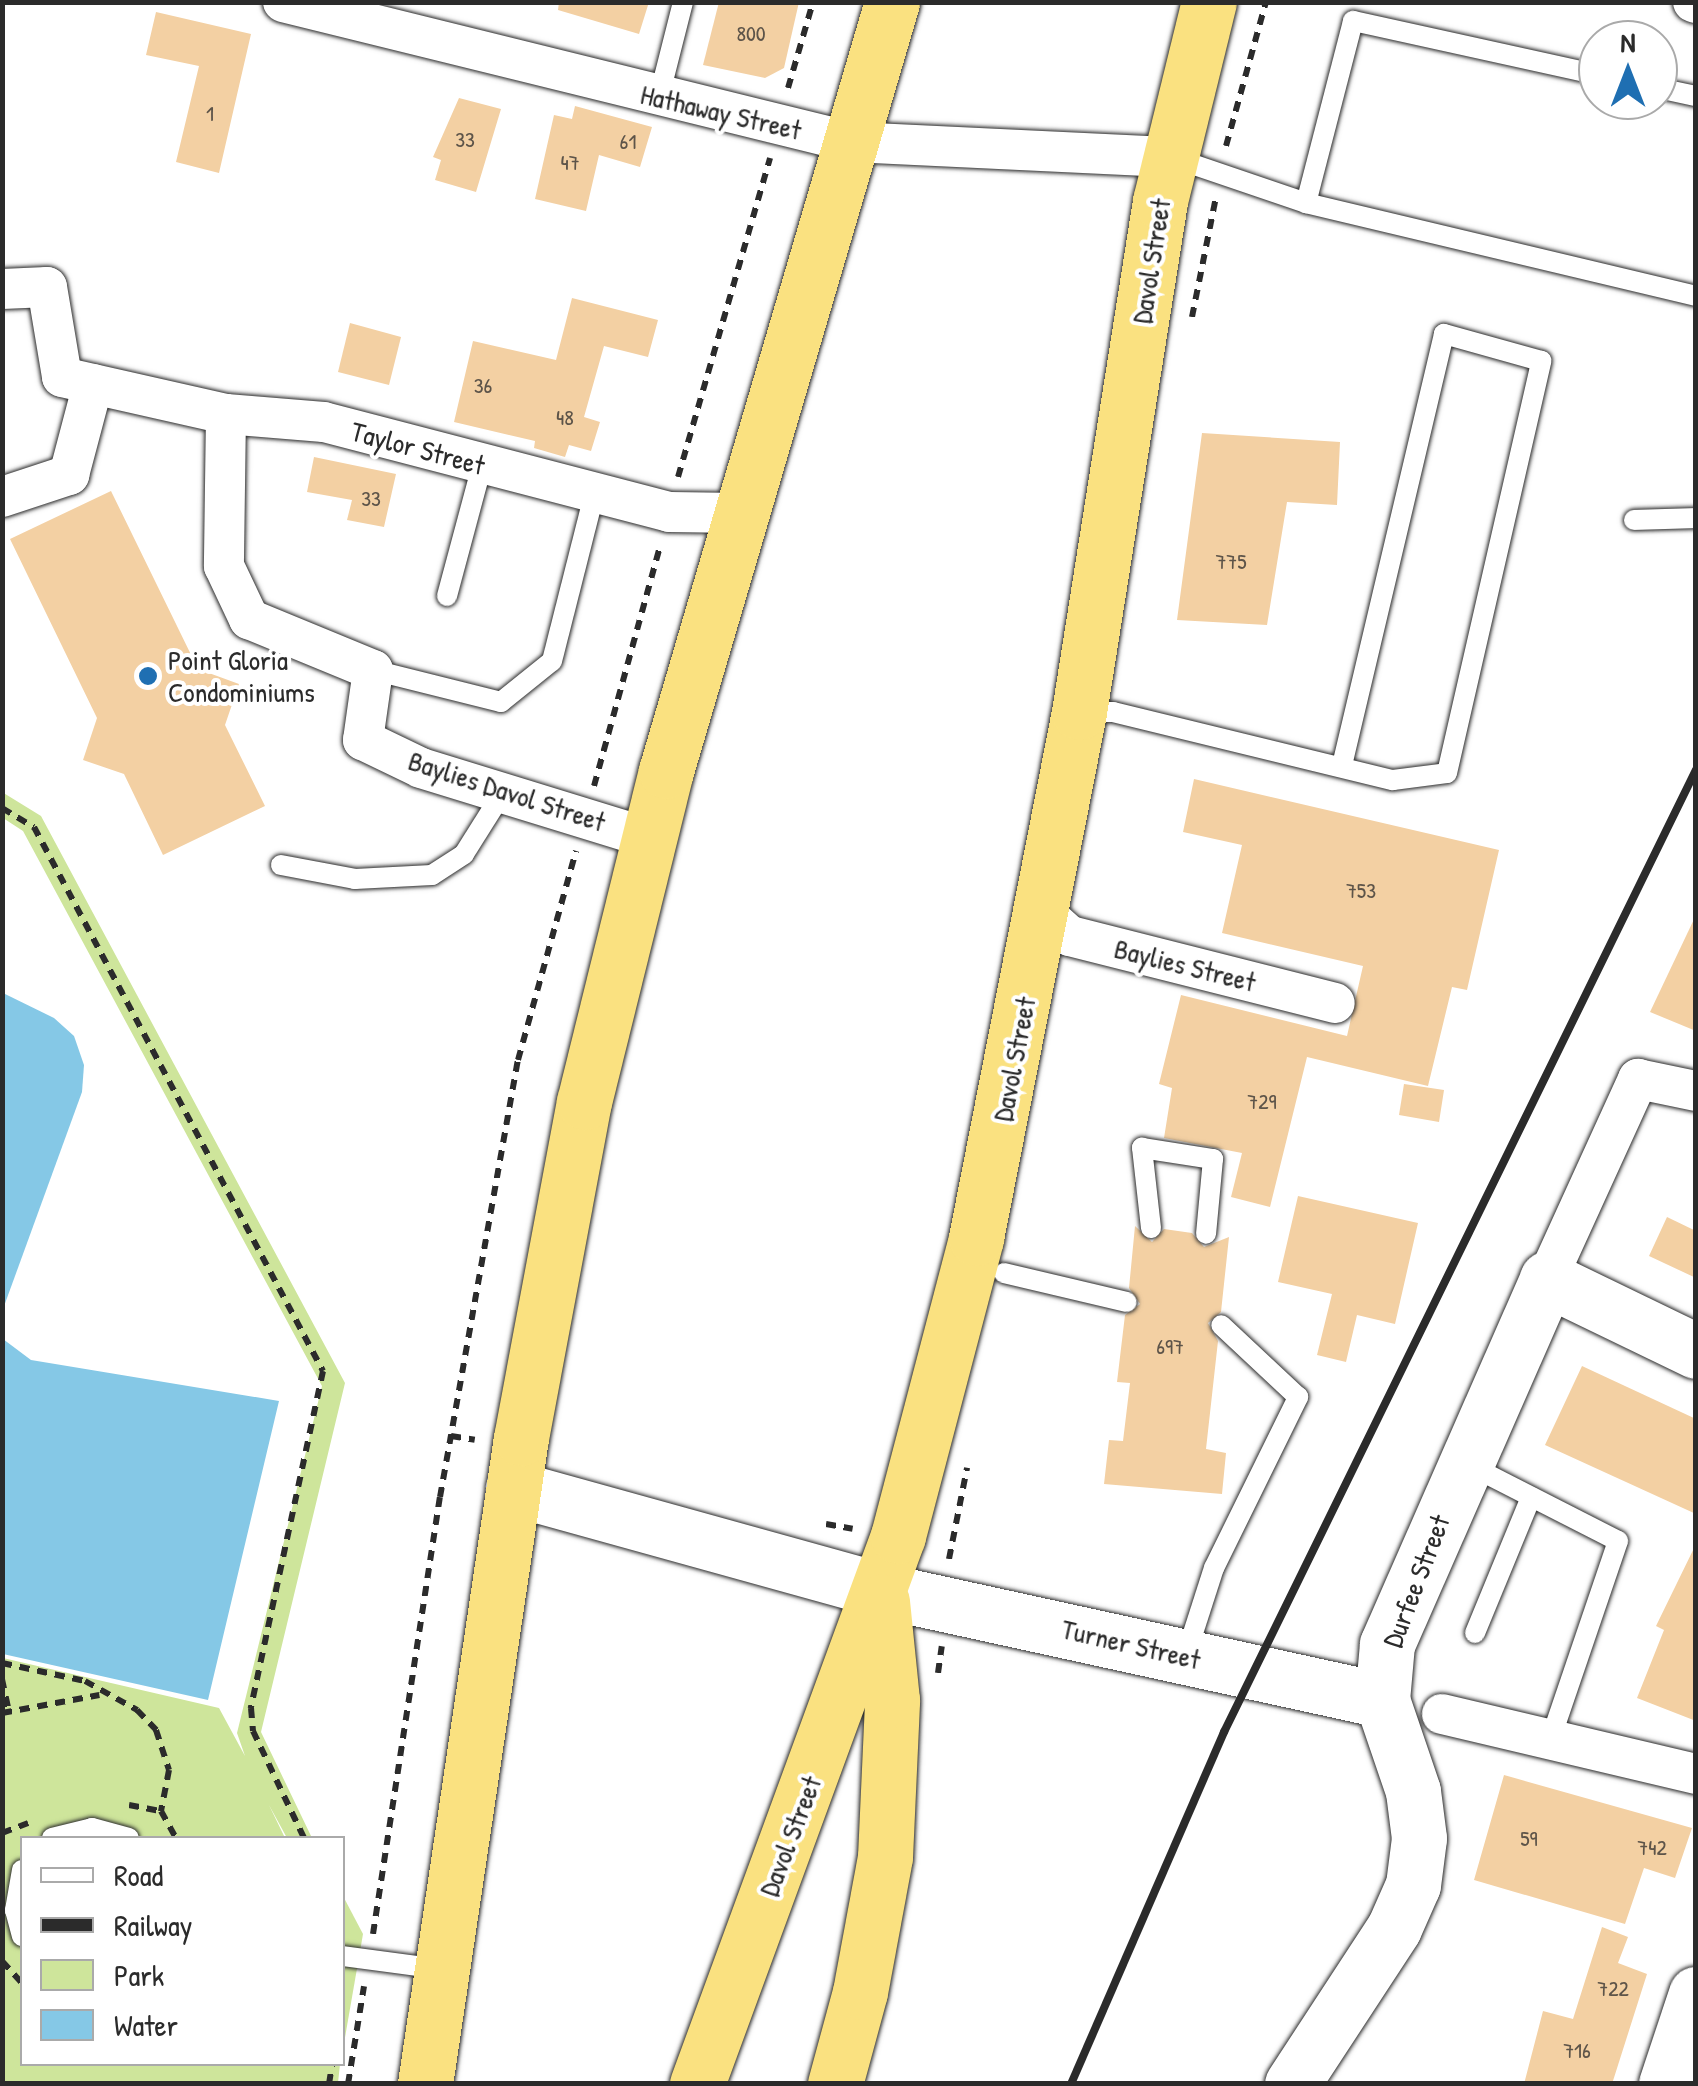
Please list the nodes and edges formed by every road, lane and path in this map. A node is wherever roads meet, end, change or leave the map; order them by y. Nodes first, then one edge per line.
1 (282, 2) edge
2 (683, 2) edge
3 (813, 2) edge
4 (892, 2) edge
5 (1208, 2) edge
6 (1266, 2) edge
7 (1578, 71) edge
8 (786, 95) dead end
9 (659, 97) junction
10 (1230, 128) dead end
11 (852, 142) junction
12 (772, 152) dead end
13 (1169, 157) junction
14 (1306, 204) junction
15 (2, 290) edge
16 (1696, 296) edge
17 (93, 384) junction
18 (226, 414) junction
19 (482, 465) junction
20 (678, 478) dead end
21 (594, 496) junction
22 (2, 497) edge
23 (742, 513) junction
24 (1696, 518) edge
25 (1634, 520) dead end
26 (662, 537) dead end
27 (448, 596) dead end
28 (373, 670) junction
29 (1079, 712) junction
30 (1342, 767) junction
31 (503, 792) junction
32 (2, 808) edge
33 (586, 815) junction
34 (648, 838) junction
35 (281, 866) dead end
36 (1044, 912) junction
37 (1336, 1002) dead end
38 (1696, 1092) edge
39 (1151, 1228) dead end
40 (1206, 1234) dead end
41 (1004, 1273) dead end
42 (1547, 1279) junction
43 (1127, 1302) dead end
44 (1221, 1325) dead end
45 (1696, 1352) edge
46 (1462, 1462) junction
47 (513, 1488) junction
48 (1531, 1497) junction
49 (880, 1590) junction
50 (1476, 1633) dead end
51 (1185, 1658) junction
52 (2, 1664) edge
53 (2, 1680) edge
54 (100, 1695) junction
55 (1382, 1700) junction
56 (6, 1712) edge
57 (1442, 1714) dead end
58 (1550, 1738) junction
59 (1696, 1774) edge
60 (60, 1836) edge
61 (122, 1836) edge
62 (175, 1836) edge
63 (303, 1836) edge
64 (20, 1881) edge
65 (20, 1929) edge
66 (345, 1956) edge
67 (2, 1960) edge
68 (369, 1960) junction
69 (442, 1969) junction
70 (20, 1981) edge
71 (1696, 1994) edge
72 (348, 2084) edge
73 (425, 2084) edge
74 (698, 2084) edge
75 (834, 2084) edge
76 (1292, 2084) edge
77 (1666, 2084) edge

1 - 9 street, Hathaway Street
2 - 9 lane
3 - 8 path
4 - 11 highway
5 - 13 highway, Davol Street
6 - 10 path
7 - 14 lane
9 - 11 street, Hathaway Street
11 - 13 street, Hathaway Street
11 - 23 highway
12 - 20 path
13 - 14 lane
13 - 29 highway, Davol Street
14 - 16 lane
15 - 17 street, Taylor Street
17 - 18 street, Taylor Street
17 - 22 street
18 - 19 street, Taylor Street
18 - 28 street
19 - 21 street, Taylor Street
19 - 27 lane
21 - 23 street, Taylor Street
21 - 28 lane
23 - 34 highway
24 - 25 lane
26 - 33 path
28 - 31 street, Baylies Davol Street
29 - 30 lane
29 - 36 highway, Davol Street
30 - 30 lane
31 - 33 street, Baylies Davol Street
31 - 35 lane
32 - 63 path
33 - 34 street, Baylies Davol Street
33 - 68 path
34 - 47 highway
36 - 37 street, Baylies Street
36 - 49 highway, Davol Street
38 - 42 street, Durfee Street
39 - 40 lane
41 - 43 lane
42 - 45 main road
42 - 46 main road, Durfee Street
44 - 51 lane
46 - 48 lane
46 - 55 main road, Durfee Street
47 - 49 main road, Turner Street
47 - 69 highway
48 - 50 lane
48 - 58 lane
49 - 51 main road, Turner Street
49 - 74 highway, Davol Street
49 - 75 highway
51 - 55 main road, Turner Street
52 - 54 path
53 - 56 path
54 - 56 path
54 - 62 path
55 - 76 main road, Durfee Street
57 - 58 street
58 - 59 street
60 - 61 lane
64 - 65 lane
66 - 68 lane
67 - 70 path
68 - 69 lane
68 - 72 path
69 - 73 highway
71 - 77 main road

